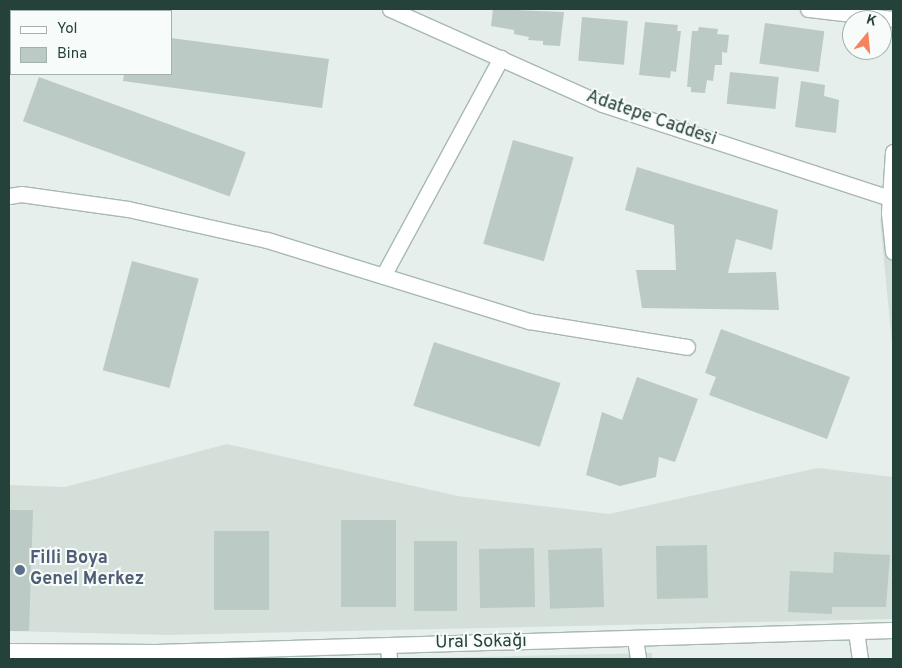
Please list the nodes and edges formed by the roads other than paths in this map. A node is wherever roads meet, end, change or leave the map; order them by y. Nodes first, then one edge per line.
1 (390, 9) edge
2 (808, 9) edge
3 (411, 14) edge
4 (893, 19) edge
5 (501, 58) junction
6 (893, 152) edge
7 (9, 196) edge
8 (892, 199) edge
9 (893, 252) edge
10 (383, 276) junction
11 (687, 348) dead end
12 (893, 630) edge
13 (856, 631) junction
14 (635, 639) junction
15 (9, 651) edge
16 (389, 652) edge
17 (156, 656) edge
18 (638, 659) edge
19 (860, 659) edge

1 - 3 street, Adatepe Caddesi
2 - 4 street
3 - 5 street, Adatepe Caddesi
5 - 8 street, Adatepe Caddesi
5 - 10 street
6 - 8 street
7 - 10 street
8 - 9 street
10 - 11 street
12 - 13 street, Ural Sokağı
13 - 14 street, Ural Sokağı
13 - 19 street
14 - 16 street, Ural Sokağı
14 - 18 street
15 - 17 street, Ural Sokağı
16 - 17 street, Ural Sokağı

